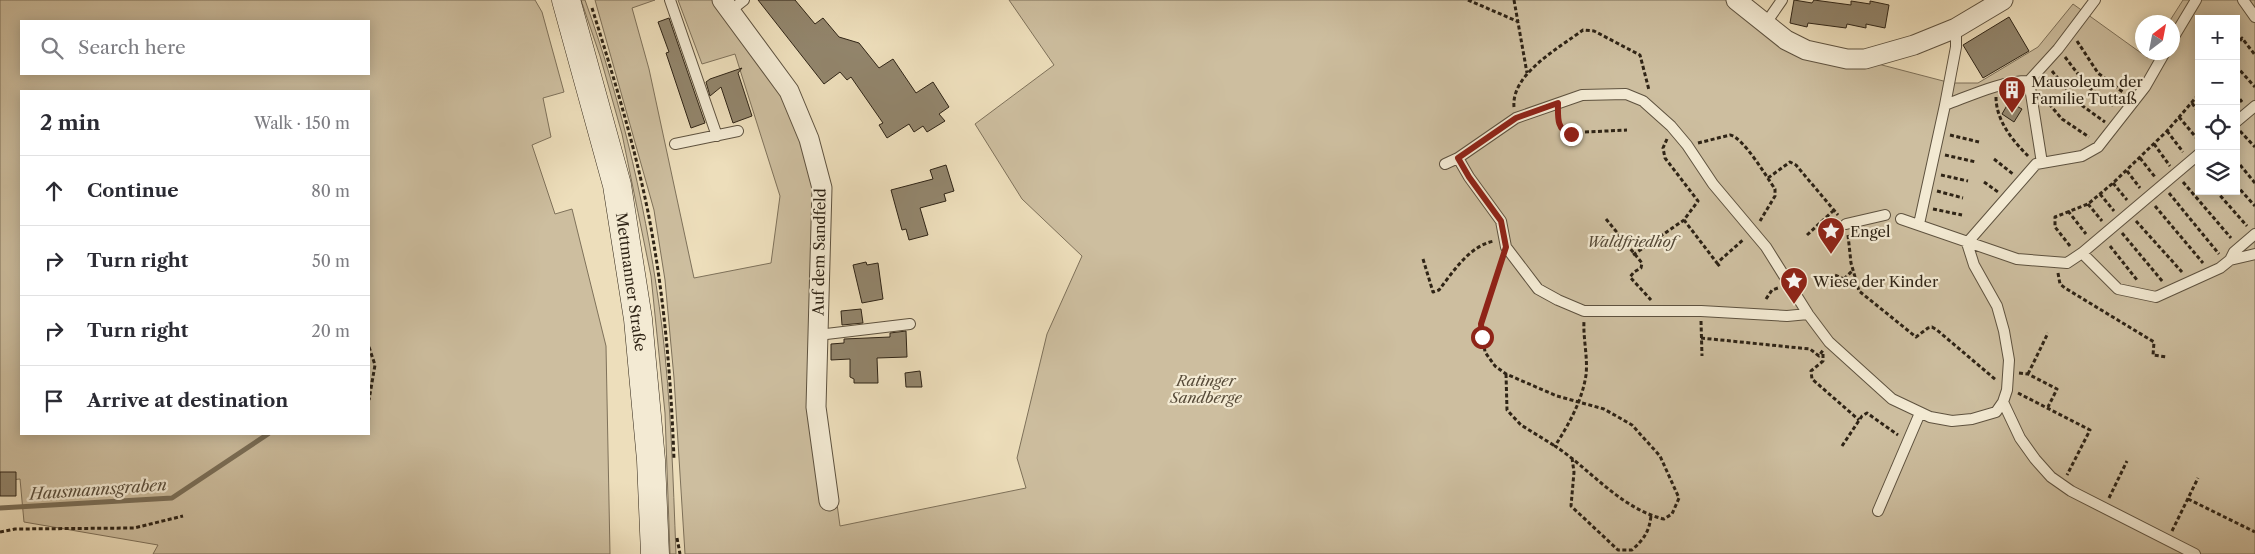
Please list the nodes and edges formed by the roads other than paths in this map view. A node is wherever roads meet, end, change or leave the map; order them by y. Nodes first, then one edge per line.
1 (670, 0) edge
2 (1736, 0) edge
3 (1782, 0) edge
4 (2003, 0) edge
5 (2096, 0) edge
6 (2196, 0) edge
7 (2243, 0) edge
8 (732, 4) edge
9 (566, 5) edge
10 (2255, 17) edge
11 (1766, 23) junction
12 (2180, 27) edge
13 (1956, 28) junction
14 (2160, 60) edge
15 (2030, 81) junction
16 (1946, 105) junction
17 (2255, 106) edge
18 (2240, 119) edge
19 (738, 131) dead end
20 (717, 136) junction
21 (675, 144) dead end
22 (2195, 157) edge
23 (1458, 158) junction
24 (2039, 163) junction
25 (1445, 164) dead end
26 (1885, 214) dead end
27 (1901, 219) dead end
28 (1846, 224) road end
29 (1919, 224) junction
30 (2254, 234) edge
31 (1967, 243) junction
32 (2082, 253) junction
33 (2255, 254) edge
34 (2228, 262) junction
35 (1808, 314) junction
36 (910, 324) dead end
37 (818, 335) junction
38 (2003, 402) junction
39 (1920, 413) junction
40 (829, 501) dead end
41 (1878, 511) dead end
42 (655, 554) edge
43 (2195, 554) edge

1 - 20 lane
2 - 11 street
3 - 11 lane
4 - 13 street
5 - 15 lane
6 - 12 lane
7 - 10 lane
8 - 37 street, Auf dem Sandfeld
9 - 42 main road, Mettmanner Straße
11 - 13 street
13 - 16 lane
14 - 24 lane
15 - 16 lane
15 - 24 lane
16 - 29 lane
17 - 18 lane
19 - 20 lane
20 - 21 lane
22 - 32 lane
23 - 25 lane
23 - 35 lane
23 - 35 lane
24 - 31 lane
26 - 28 lane
27 - 29 lane
29 - 31 lane
30 - 34 lane
31 - 32 lane
31 - 38 lane
32 - 34 lane
33 - 34 lane
35 - 39 lane
36 - 37 lane
37 - 40 street, Auf dem Sandfeld
38 - 39 lane
38 - 43 lane
39 - 41 lane

